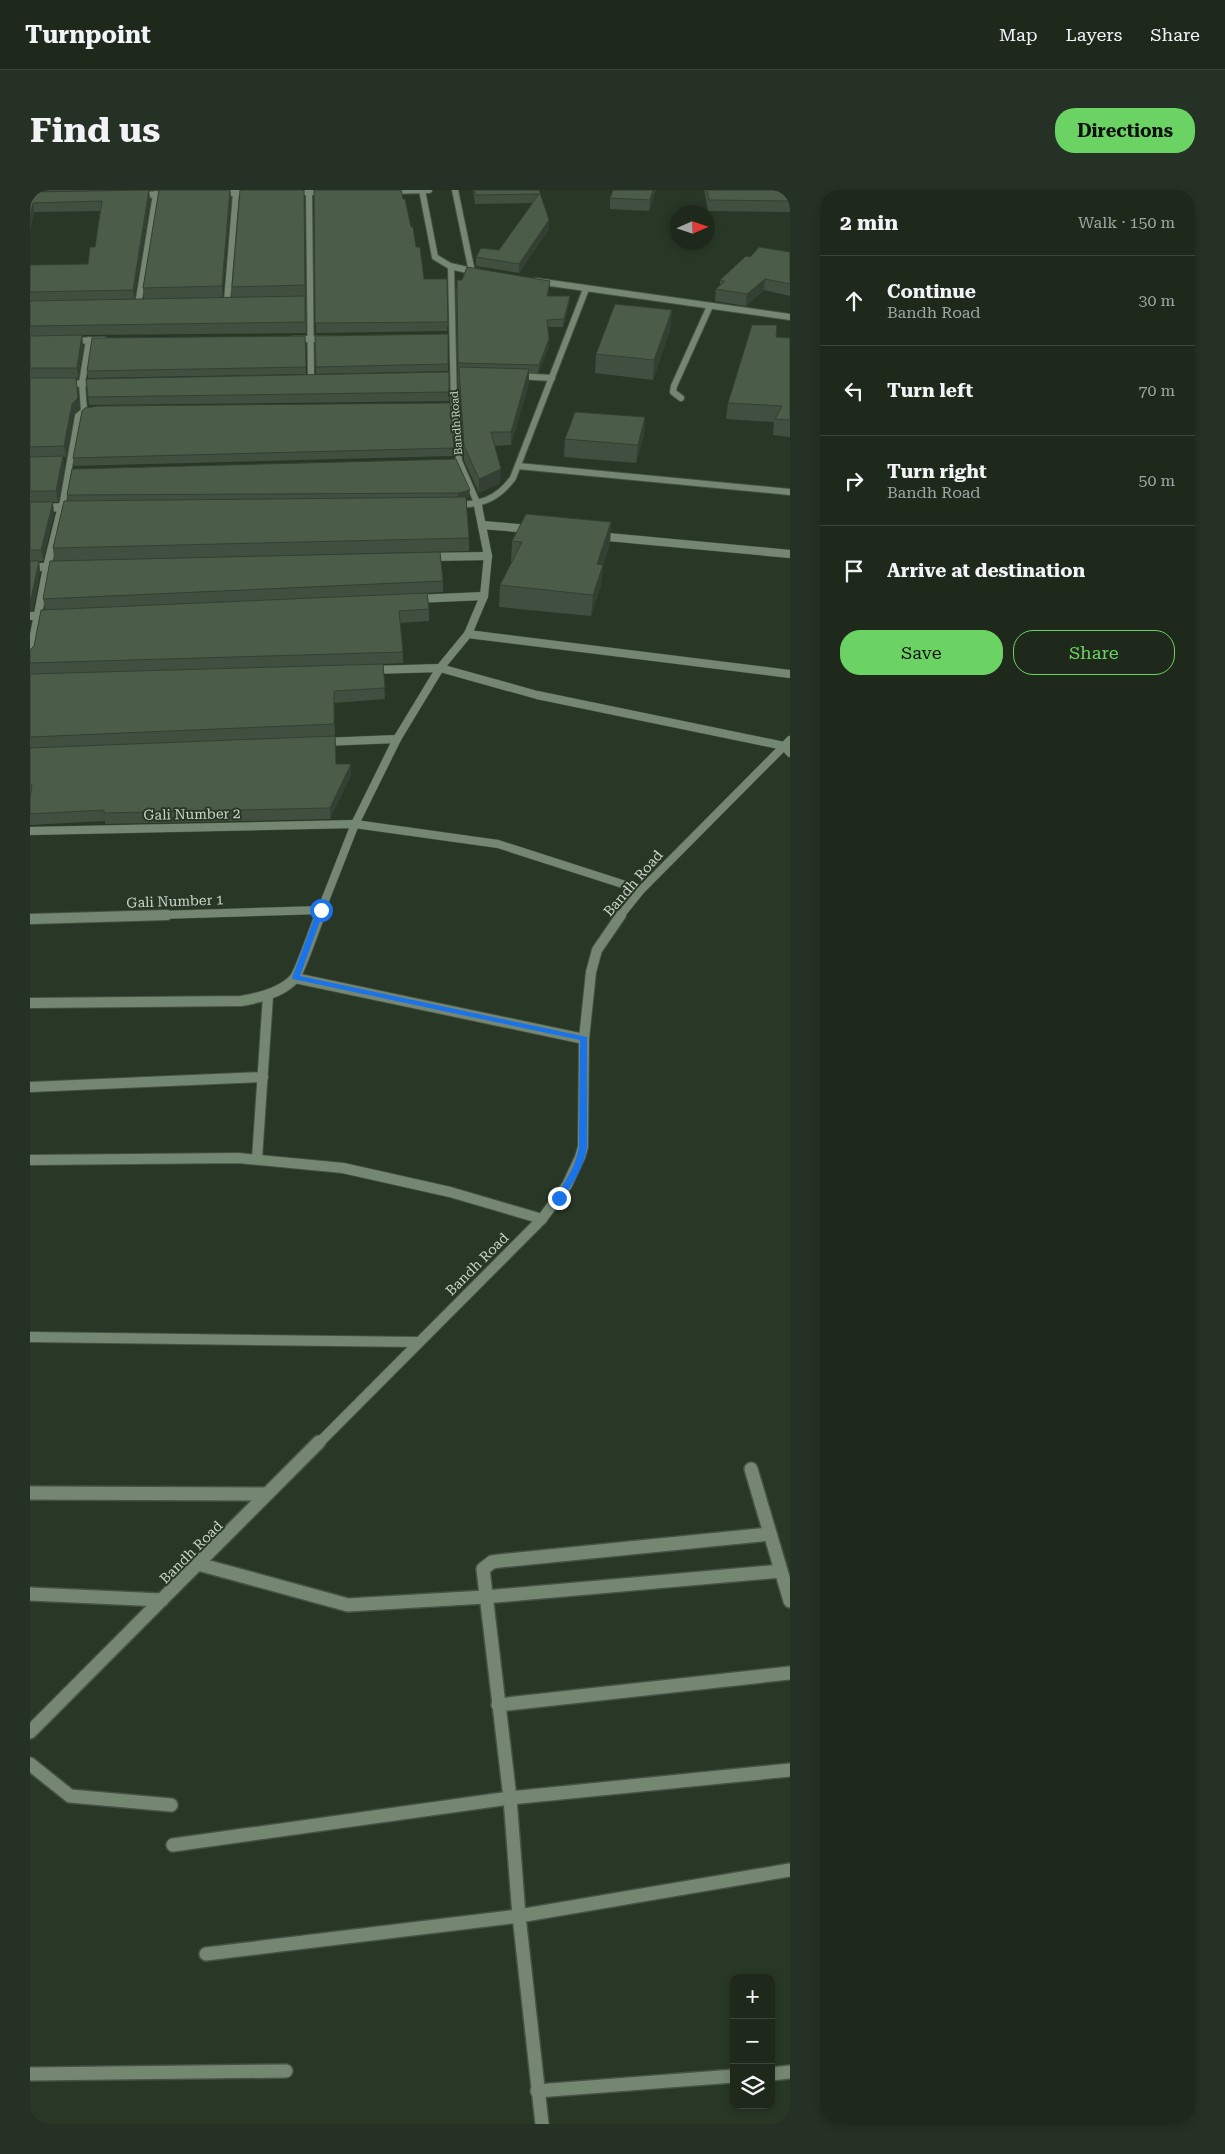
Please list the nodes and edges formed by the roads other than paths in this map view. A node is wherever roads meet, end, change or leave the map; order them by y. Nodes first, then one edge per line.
1 (422, 190) edge
2 (429, 190) edge
3 (455, 190) edge
4 (377, 191) edge
5 (282, 192) edge
6 (310, 192) junction
7 (330, 192) edge
8 (209, 193) edge
9 (236, 193) junction
10 (255, 193) edge
11 (156, 194) junction
12 (182, 194) edge
13 (127, 195) edge
14 (451, 267) junction
15 (472, 272) junction
16 (491, 274) edge
17 (529, 280) edge
18 (586, 289) junction
19 (310, 300) junction
20 (300, 301) edge
21 (217, 302) edge
22 (227, 302) junction
23 (236, 302) edge
24 (148, 304) edge
25 (128, 305) edge
26 (138, 305) junction
27 (710, 306) junction
28 (790, 317) edge
29 (443, 336) edge
30 (452, 336) junction
31 (310, 339) junction
32 (338, 339) edge
33 (89, 340) junction
34 (108, 340) edge
35 (290, 340) edge
36 (59, 341) edge
37 (454, 376) junction
38 (463, 376) edge
39 (508, 376) edge
40 (444, 377) edge
41 (552, 378) junction
42 (301, 379) edge
43 (311, 379) junction
44 (320, 379) edge
45 (82, 383) junction
46 (102, 383) edge
47 (56, 384) edge
48 (681, 398) dead end
49 (444, 406) edge
50 (454, 406) junction
51 (449, 461) edge
52 (459, 461) junction
53 (60, 462) edge
54 (69, 462) junction
55 (518, 466) junction
56 (68, 470) junction
57 (77, 470) edge
58 (790, 492) edge
59 (478, 504) junction
60 (442, 505) edge
61 (82, 507) edge
62 (30, 508) edge
63 (62, 508) junction
64 (482, 525) junction
65 (540, 530) edge
66 (588, 535) edge
67 (790, 554) edge
68 (488, 556) junction
69 (419, 558) edge
70 (30, 567) edge
71 (46, 567) junction
72 (66, 567) edge
73 (484, 596) junction
74 (405, 600) edge
75 (58, 614) edge
76 (34, 615) edge
77 (468, 634) junction
78 (30, 656) edge
79 (440, 668) junction
80 (362, 670) edge
81 (790, 674) edge
82 (397, 739) junction
83 (318, 742) edge
84 (788, 746) edge
85 (355, 824) junction
86 (30, 831) edge
87 (641, 890) junction
88 (321, 910) junction
89 (30, 919) edge
90 (295, 978) junction
91 (268, 996) junction
92 (30, 1003) edge
93 (584, 1039) junction
94 (263, 1077) junction
95 (30, 1087) edge
96 (257, 1158) junction
97 (30, 1160) edge
98 (542, 1219) junction
99 (30, 1337) edge
100 (418, 1342) junction
101 (752, 1469) dead end
102 (30, 1493) edge
103 (267, 1494) junction
104 (770, 1534) junction
105 (198, 1564) junction
106 (781, 1571) junction
107 (30, 1594) edge
108 (485, 1598) junction
109 (162, 1600) junction
110 (790, 1601) edge
111 (790, 1673) edge
112 (498, 1705) junction
113 (30, 1732) edge
114 (30, 1764) edge
115 (790, 1770) edge
116 (510, 1798) junction
117 (171, 1805) dead end
118 (172, 1845) dead end
119 (790, 1870) edge
120 (519, 1916) junction
121 (206, 1954) dead end
122 (286, 2071) dead end
123 (790, 2072) edge
124 (30, 2074) edge
125 (775, 2074) edge
126 (730, 2076) edge
127 (537, 2090) junction
128 (542, 2124) edge

1 - 2 street
1 - 4 street
1 - 14 street
3 - 15 street
5 - 6 street
6 - 7 street
6 - 19 street
8 - 9 street
9 - 10 street
9 - 22 street
11 - 12 street
11 - 13 street
11 - 26 street
14 - 15 street
14 - 30 street, Bandh Road
15 - 16 street
17 - 18 street
18 - 27 street
18 - 41 street
19 - 20 street
19 - 31 street
21 - 22 street
22 - 23 street
24 - 26 street
25 - 26 street
27 - 28 street
27 - 48 street
29 - 30 street
30 - 37 street, Bandh Road
31 - 32 street
31 - 35 street
31 - 43 street
33 - 34 street
33 - 36 street
33 - 45 street
37 - 38 street
37 - 40 street
37 - 50 street, Bandh Road
39 - 41 street
41 - 55 street
42 - 43 street
43 - 44 street
45 - 46 street
45 - 47 street
45 - 54 street
49 - 50 street
50 - 52 street, Bandh Road
51 - 52 street
52 - 59 street, Bandh Road
53 - 54 street
54 - 56 street
55 - 58 street
55 - 59 street
56 - 57 street
56 - 63 street
59 - 60 street
59 - 64 street, Bandh Road
61 - 63 street
62 - 63 street
63 - 71 street
64 - 65 street
64 - 68 street, Bandh Road
66 - 67 street
68 - 69 street
68 - 73 street, Bandh Road
70 - 71 street
71 - 72 street
71 - 76 street
73 - 74 street
73 - 77 street, Bandh Road
75 - 76 street
76 - 78 street
77 - 79 street, Bandh Road
77 - 81 street
79 - 80 street
79 - 82 street, Bandh Road
79 - 84 street
82 - 83 street
82 - 85 street, Bandh Road
84 - 87 street, Bandh Road
85 - 86 street, Gali Number 2
85 - 87 street, Gali Number 2
85 - 88 street, Bandh Road
87 - 93 street, Bandh Road
88 - 89 street, Gali Number 1
88 - 90 street, Bandh Road
90 - 91 street
90 - 93 street
91 - 92 street
91 - 94 street
93 - 98 street, Bandh Road
94 - 95 street
94 - 96 street
96 - 97 street
96 - 98 street
98 - 100 street, Bandh Road
99 - 100 street
100 - 103 street, Bandh Road
101 - 104 street
102 - 103 street
103 - 105 street, Bandh Road
104 - 106 street
104 - 108 street
105 - 108 street
105 - 109 street, Bandh Road
106 - 108 street
106 - 110 street
107 - 109 street
108 - 112 street
109 - 113 street, Bandh Road
111 - 112 street
112 - 116 street
114 - 117 street
115 - 116 street
116 - 118 street
116 - 120 street
119 - 120 street
120 - 121 street
120 - 127 street
122 - 124 street
123 - 125 street
126 - 127 street
127 - 128 street

